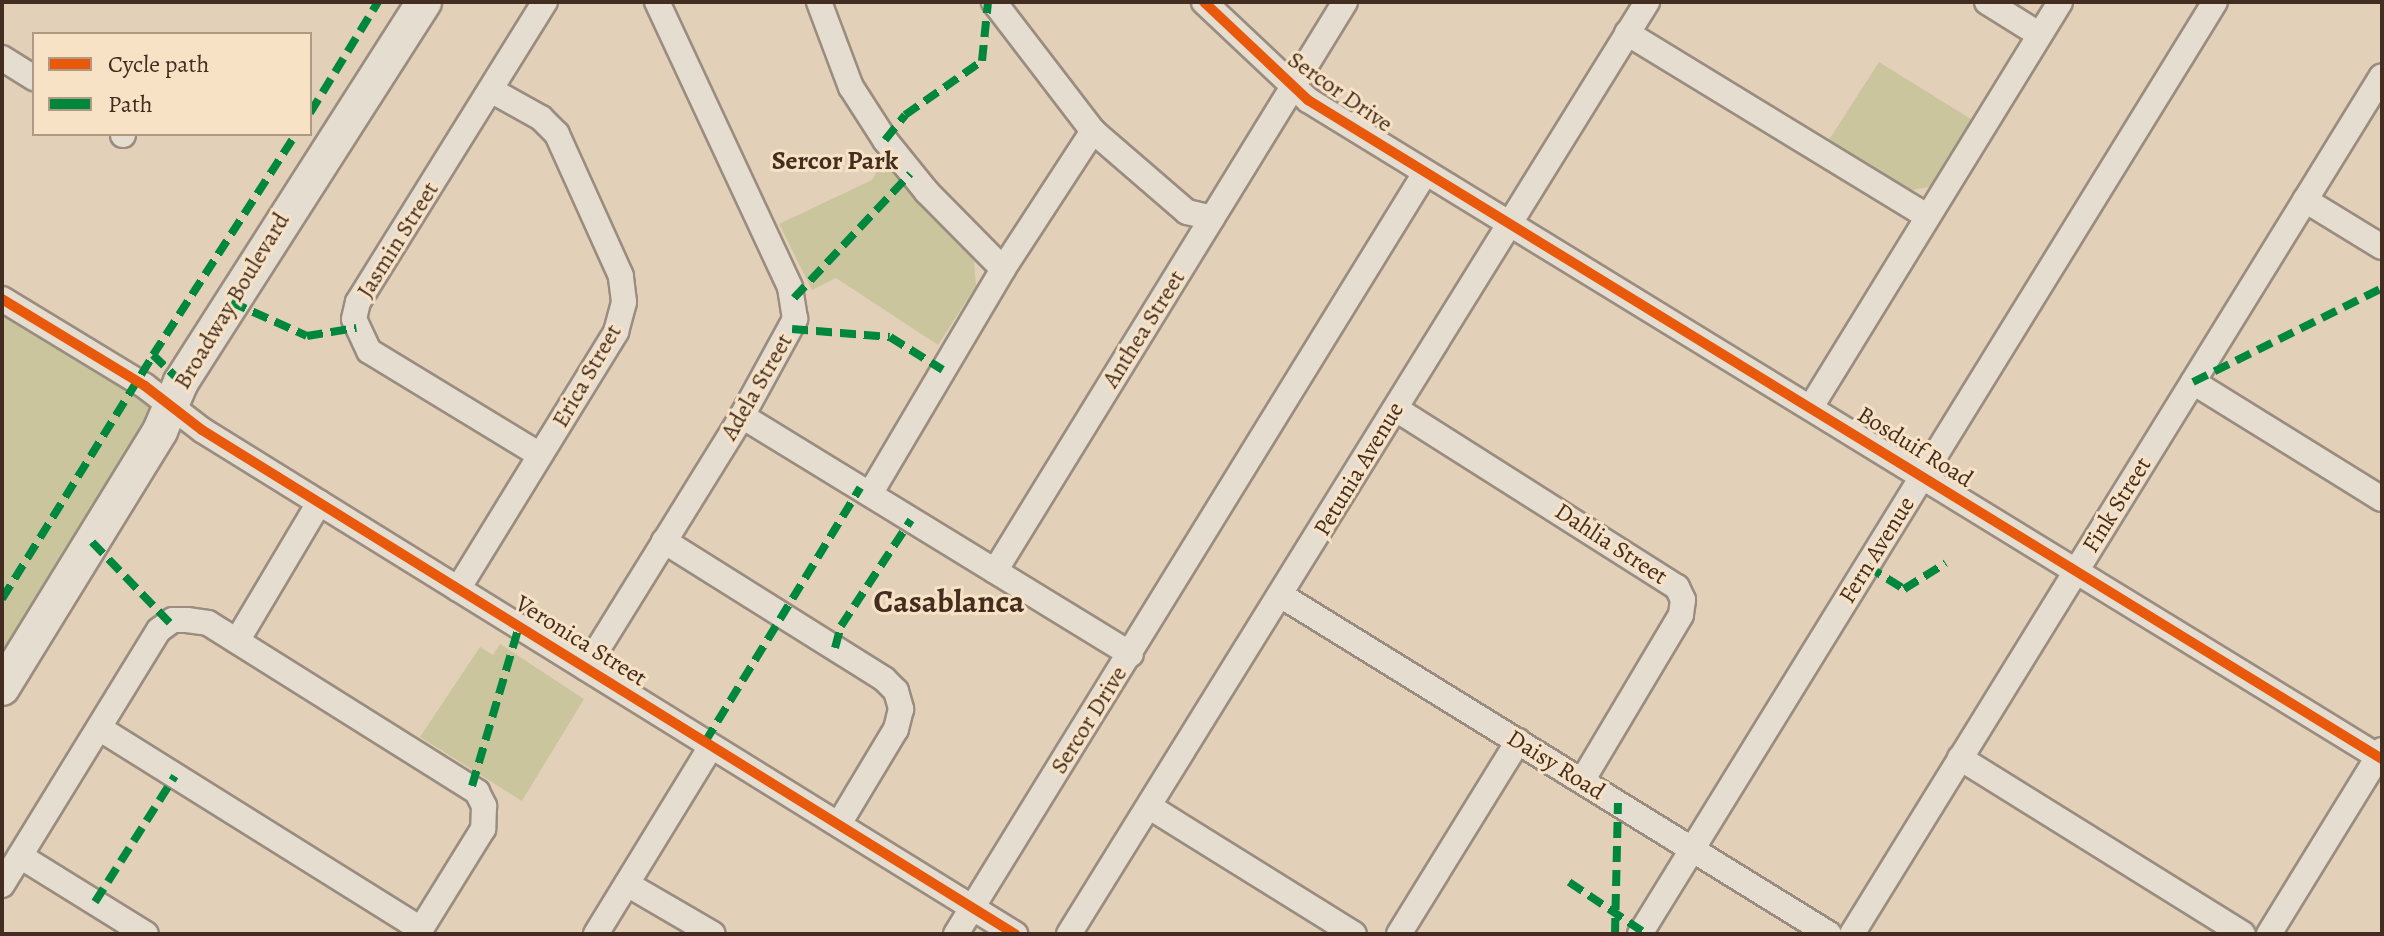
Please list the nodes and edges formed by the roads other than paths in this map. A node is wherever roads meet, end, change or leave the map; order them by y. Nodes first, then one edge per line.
1 (424, 2) edge
2 (545, 2) edge
3 (657, 2) edge
4 (819, 2) edge
5 (994, 2) edge
6 (1204, 2) edge
7 (1345, 2) edge
8 (1647, 2) edge
9 (1987, 2) edge
10 (2060, 2) edge
11 (2215, 2) edge
12 (1627, 33) junction
13 (2040, 35) junction
14 (2, 58) edge
15 (2382, 76) edge
16 (32, 77) edge
17 (1292, 87) junction
18 (491, 90) junction
19 (1093, 131) junction
20 (1425, 173) junction
21 (2305, 200) junction
22 (1927, 216) junction
23 (1212, 218) junction
24 (1511, 222) junction
25 (2382, 247) edge
26 (1003, 269) junction
27 (2, 299) edge
28 (2193, 382) junction
29 (170, 406) junction
30 (1811, 407) junction
31 (1396, 409) junction
32 (742, 416) junction
33 (540, 455) junction
34 (1923, 476) junction
35 (870, 494) junction
36 (2382, 499) edge
37 (319, 503) junction
38 (664, 541) junction
39 (2076, 570) junction
40 (995, 571) junction
41 (458, 589) junction
42 (1282, 596) junction
43 (237, 641) junction
44 (1131, 654) junction
45 (586, 668) junction
46 (2, 688) edge
47 (99, 728) junction
48 (1518, 741) junction
49 (711, 746) junction
50 (2381, 755) edge
51 (1960, 758) junction
52 (1582, 781) junction
53 (1150, 807) junction
54 (839, 824) junction
55 (1693, 849) junction
56 (20, 856) junction
57 (627, 884) junction
58 (2, 885) edge
59 (973, 908) junction
60 (420, 932) edge
61 (146, 934) edge
62 (596, 934) edge
63 (713, 934) edge
64 (956, 934) edge
65 (1015, 934) edge
66 (1069, 934) edge
67 (1354, 934) edge
68 (1399, 934) edge
69 (1640, 934) edge
70 (1829, 934) edge
71 (1852, 934) edge
72 (2243, 934) edge
73 (2269, 934) edge

1 - 29 street, Broadway Boulevard
2 - 18 street, Jasmin Street
3 - 32 street, Adela Street
4 - 26 street
5 - 19 street
6 - 17 street, Sercor Drive
7 - 17 street, Anthea Street
8 - 12 street, Petunia Avenue
9 - 13 street
10 - 13 street
11 - 34 street, Fern Avenue
12 - 22 street
12 - 24 street, Petunia Avenue
13 - 22 street
14 - 16 street
15 - 21 street, Fink Street
17 - 20 street, Sercor Drive
17 - 23 street, Anthea Street
18 - 33 street, Erica Street
18 - 33 street, Jasmin Street
19 - 23 street
19 - 26 street
20 - 24 street, Bosduif Road
20 - 44 street, Sercor Drive
21 - 25 street
21 - 28 street, Fink Street
22 - 30 street
23 - 40 street, Anthea Street
24 - 30 street, Bosduif Road
24 - 31 street, Petunia Avenue
26 - 35 street
27 - 29 street, Veronica Street
28 - 36 street
28 - 39 street, Fink Street
29 - 37 street, Veronica Street
29 - 46 street, Broadway Boulevard
30 - 34 street, Bosduif Road
31 - 42 street, Petunia Avenue
31 - 52 street, Dahlia Street
32 - 35 street
32 - 38 street, Adela Street
33 - 41 street, Erica Street
34 - 39 street, Bosduif Road
34 - 55 street, Fern Avenue
35 - 40 street
37 - 41 street, Veronica Street
37 - 43 street
38 - 45 street, Adela Street
38 - 54 street
39 - 50 street, Bosduif Road
39 - 51 street, Fink Street
40 - 44 street
41 - 45 street, Veronica Street
42 - 48 street, Daisy Road
42 - 53 street, Petunia Avenue
43 - 47 street
43 - 60 street
44 - 59 street, Sercor Drive
45 - 49 street, Veronica Street
47 - 56 street
47 - 60 street
48 - 52 street, Daisy Road
48 - 68 street
49 - 54 street, Veronica Street
49 - 57 street
50 - 73 street
51 - 71 street, Fink Street
51 - 72 street
52 - 55 street, Daisy Road
53 - 66 street, Petunia Avenue
53 - 67 street
54 - 59 street, Veronica Street
55 - 69 street, Fern Avenue
55 - 70 street, Daisy Road
56 - 58 street
56 - 61 street
57 - 62 street
57 - 63 street
59 - 64 street, Sercor Drive
59 - 65 street

